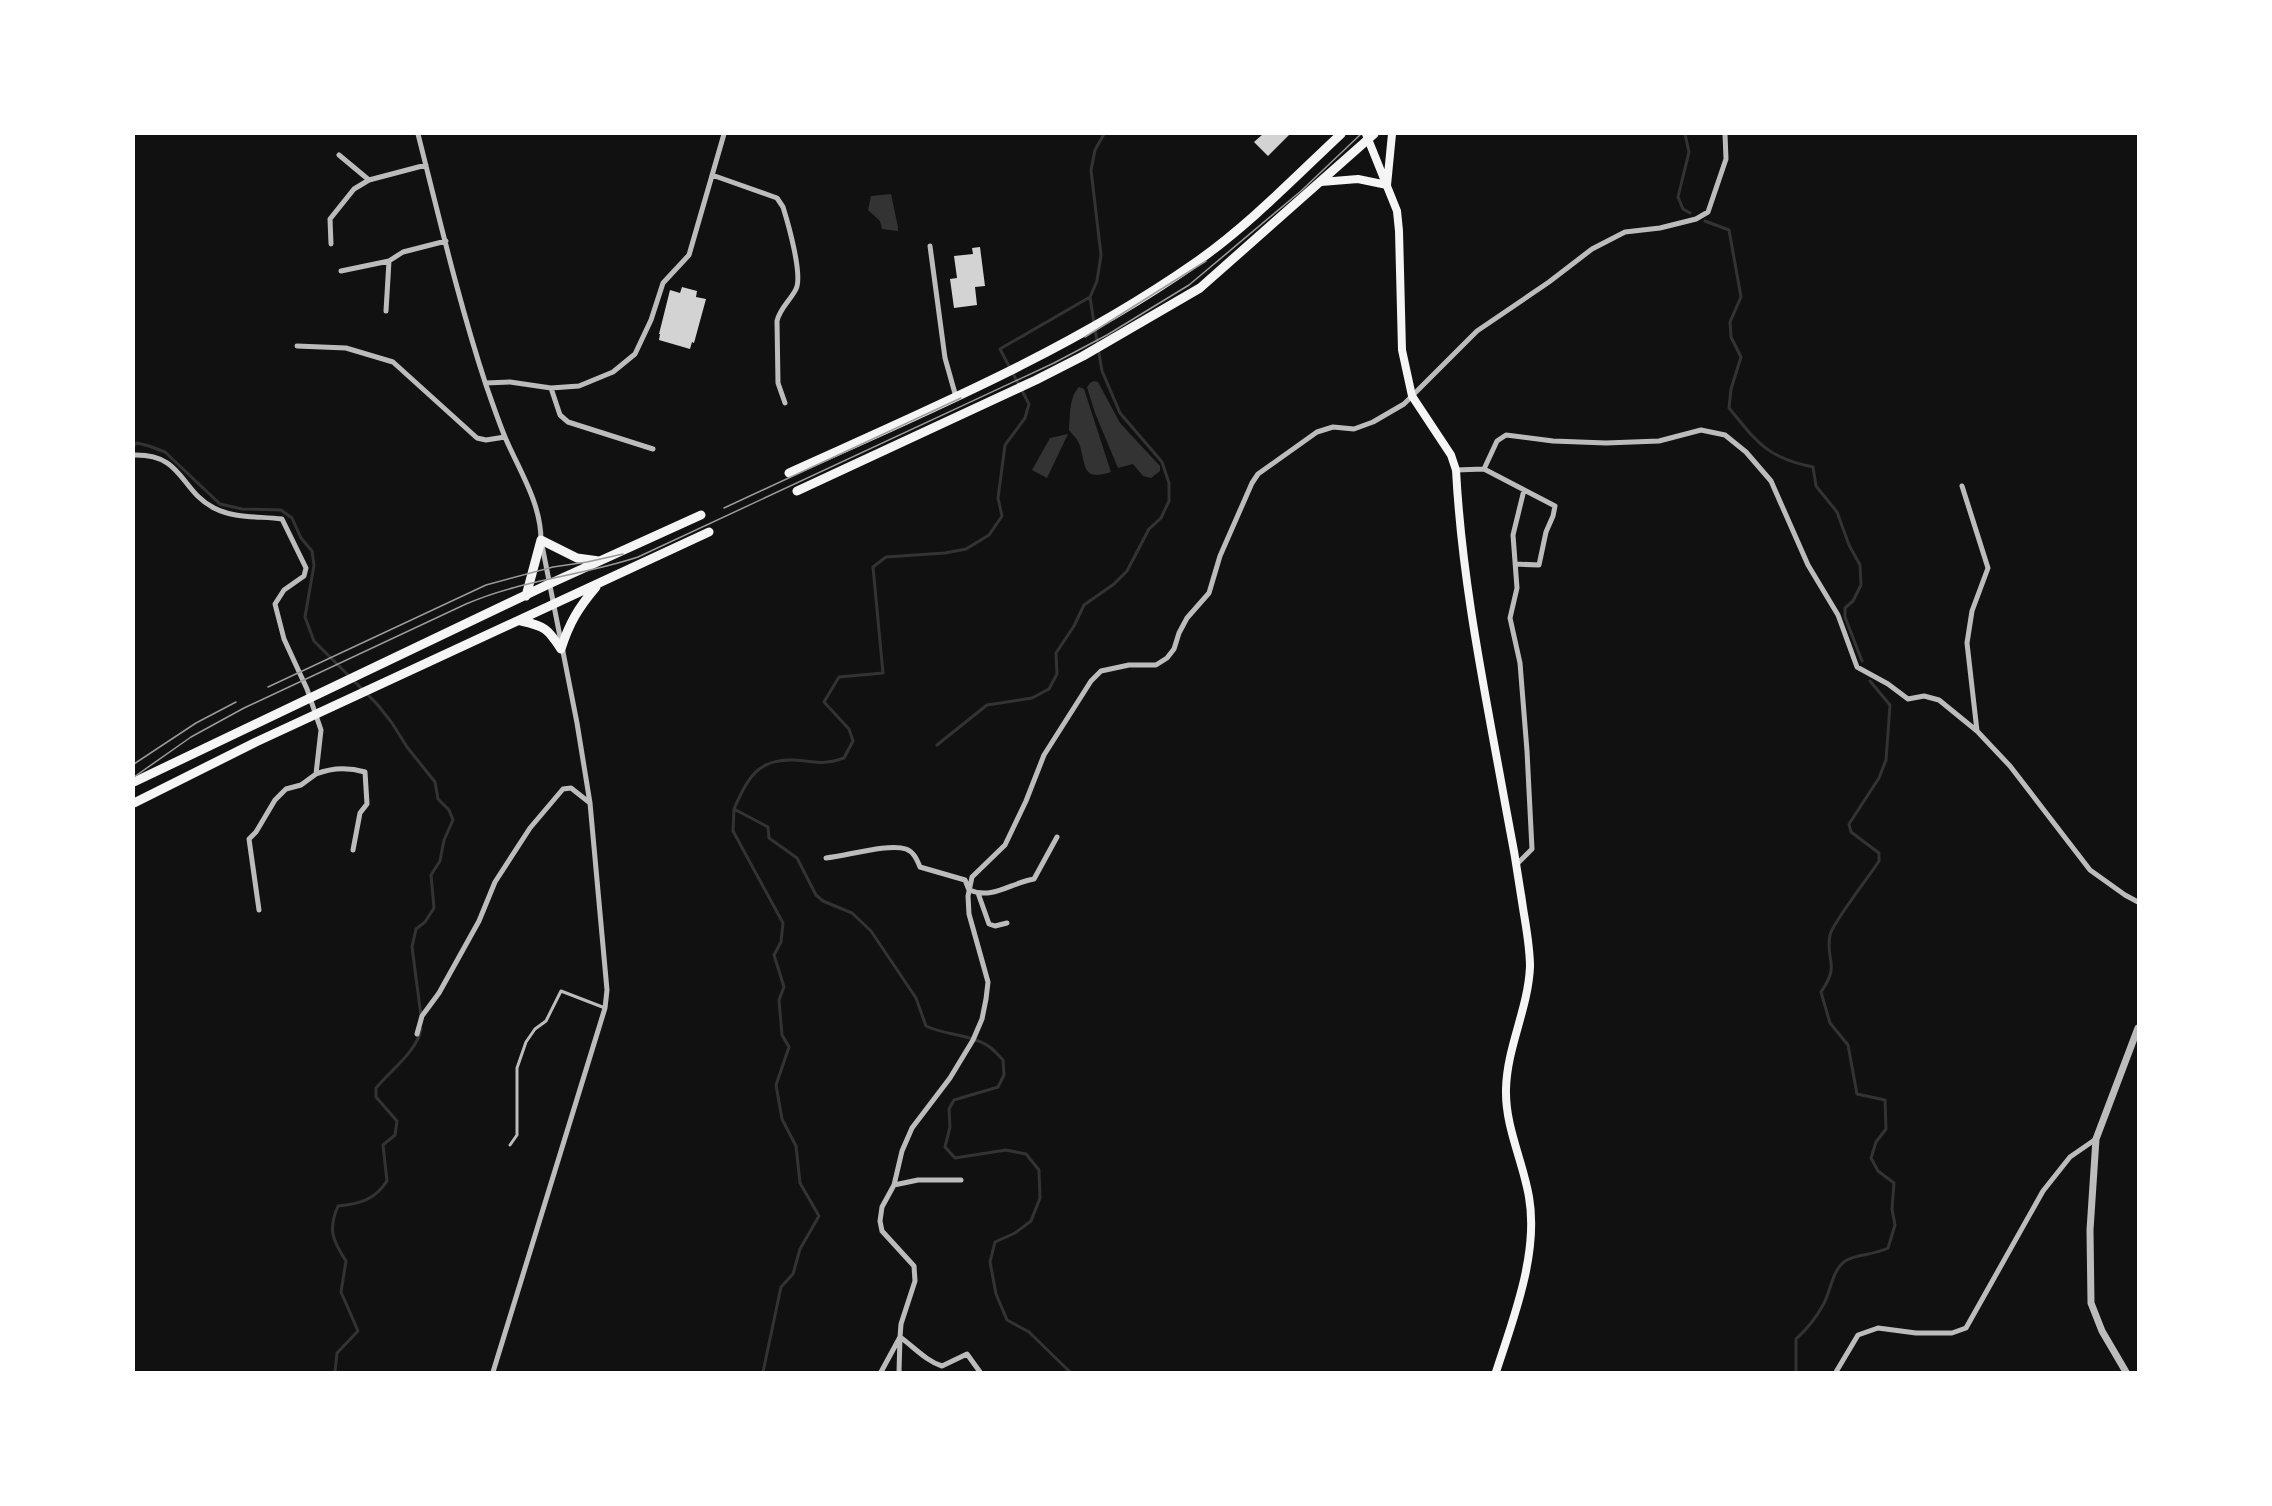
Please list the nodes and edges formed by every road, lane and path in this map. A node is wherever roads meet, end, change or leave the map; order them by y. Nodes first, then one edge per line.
1 (418, 134) edge
2 (724, 134) edge
3 (1339, 134) edge
4 (1392, 134) edge
5 (1725, 134) edge
6 (1370, 136) edge
7 (339, 155) dead end
8 (426, 165) junction
9 (712, 175) junction
10 (369, 180) junction
11 (1321, 182) junction
12 (1387, 185) junction
13 (446, 241) junction
14 (331, 244) dead end
15 (930, 246) dead end
16 (389, 261) junction
17 (341, 271) dead end
18 (386, 311) dead end
19 (297, 346) dead end
20 (486, 383) junction
21 (551, 388) junction
22 (1412, 396) junction
23 (956, 397) junction
24 (785, 403) dead end
25 (505, 437) junction
26 (653, 449) dead end
27 (134, 455) edge
28 (1456, 470) junction
29 (1484, 470) junction
30 (789, 473) dead end
31 (1962, 486) dead end
32 (1524, 490) junction
33 (797, 491) dead end
34 (701, 514) dead end
35 (709, 532) dead end
36 (541, 540) junction
37 (599, 561) junction
38 (1515, 564) junction
39 (549, 584) junction
40 (598, 584) junction
41 (526, 596) junction
42 (553, 605) junction
43 (521, 621) junction
44 (561, 649) junction
45 (1977, 731) junction
46 (316, 774) junction
47 (134, 782) edge
48 (134, 803) edge
49 (590, 803) junction
50 (1057, 837) dead end
51 (353, 850) dead end
52 (826, 858) dead end
53 (1516, 864) junction
54 (969, 890) junction
55 (978, 893) junction
56 (2139, 902) edge
57 (260, 910) dead end
58 (1007, 923) dead end
59 (605, 1008) junction
60 (2139, 1028) edge
61 (417, 1034) dead end
62 (2096, 1140) junction
63 (510, 1145) dead end
64 (961, 1180) dead end
65 (894, 1185) junction
66 (900, 1337) junction
67 (934, 1364) junction
68 (493, 1372) edge
69 (881, 1372) edge
70 (899, 1372) edge
71 (935, 1372) edge
72 (980, 1372) edge
73 (1496, 1372) edge
74 (1836, 1372) edge
75 (2126, 1372) edge

1 - 8 street
2 - 9 street
3 - 23 main road
4 - 12 main road
5 - 22 street
6 - 11 main road
6 - 12 main road
7 - 10 street
8 - 10 street
8 - 13 street
9 - 21 street
9 - 24 street
10 - 14 street
11 - 12 main road
11 - 33 main road
12 - 22 main road
13 - 16 street
13 - 20 street
15 - 23 street
16 - 17 street
16 - 18 street
19 - 25 street
20 - 21 street
20 - 25 street
21 - 26 street
22 - 28 main road
22 - 54 street
23 - 30 main road
25 - 36 street
27 - 46 street
28 - 29 street
28 - 53 main road
29 - 32 street
29 - 45 street
31 - 45 street
32 - 38 street
32 - 38 street
34 - 37 main road
35 - 40 main road
36 - 37 main road
36 - 39 street
36 - 41 main road
37 - 39 main road
38 - 53 street
39 - 41 main road
39 - 42 street
40 - 42 main road
40 - 44 main road
41 - 47 main road
42 - 43 main road
42 - 44 street
43 - 44 main road
43 - 48 main road
44 - 49 street
45 - 56 street
46 - 51 street
46 - 57 street
49 - 59 street
49 - 61 street
50 - 55 street
52 - 54 street
53 - 73 main road
54 - 55 street
54 - 65 street
55 - 58 street
59 - 63 lane
59 - 68 street
60 - 62 street
62 - 74 street
62 - 75 street
64 - 65 street
65 - 66 street
66 - 67 street
66 - 69 street
66 - 70 street
67 - 71 street
67 - 72 street

